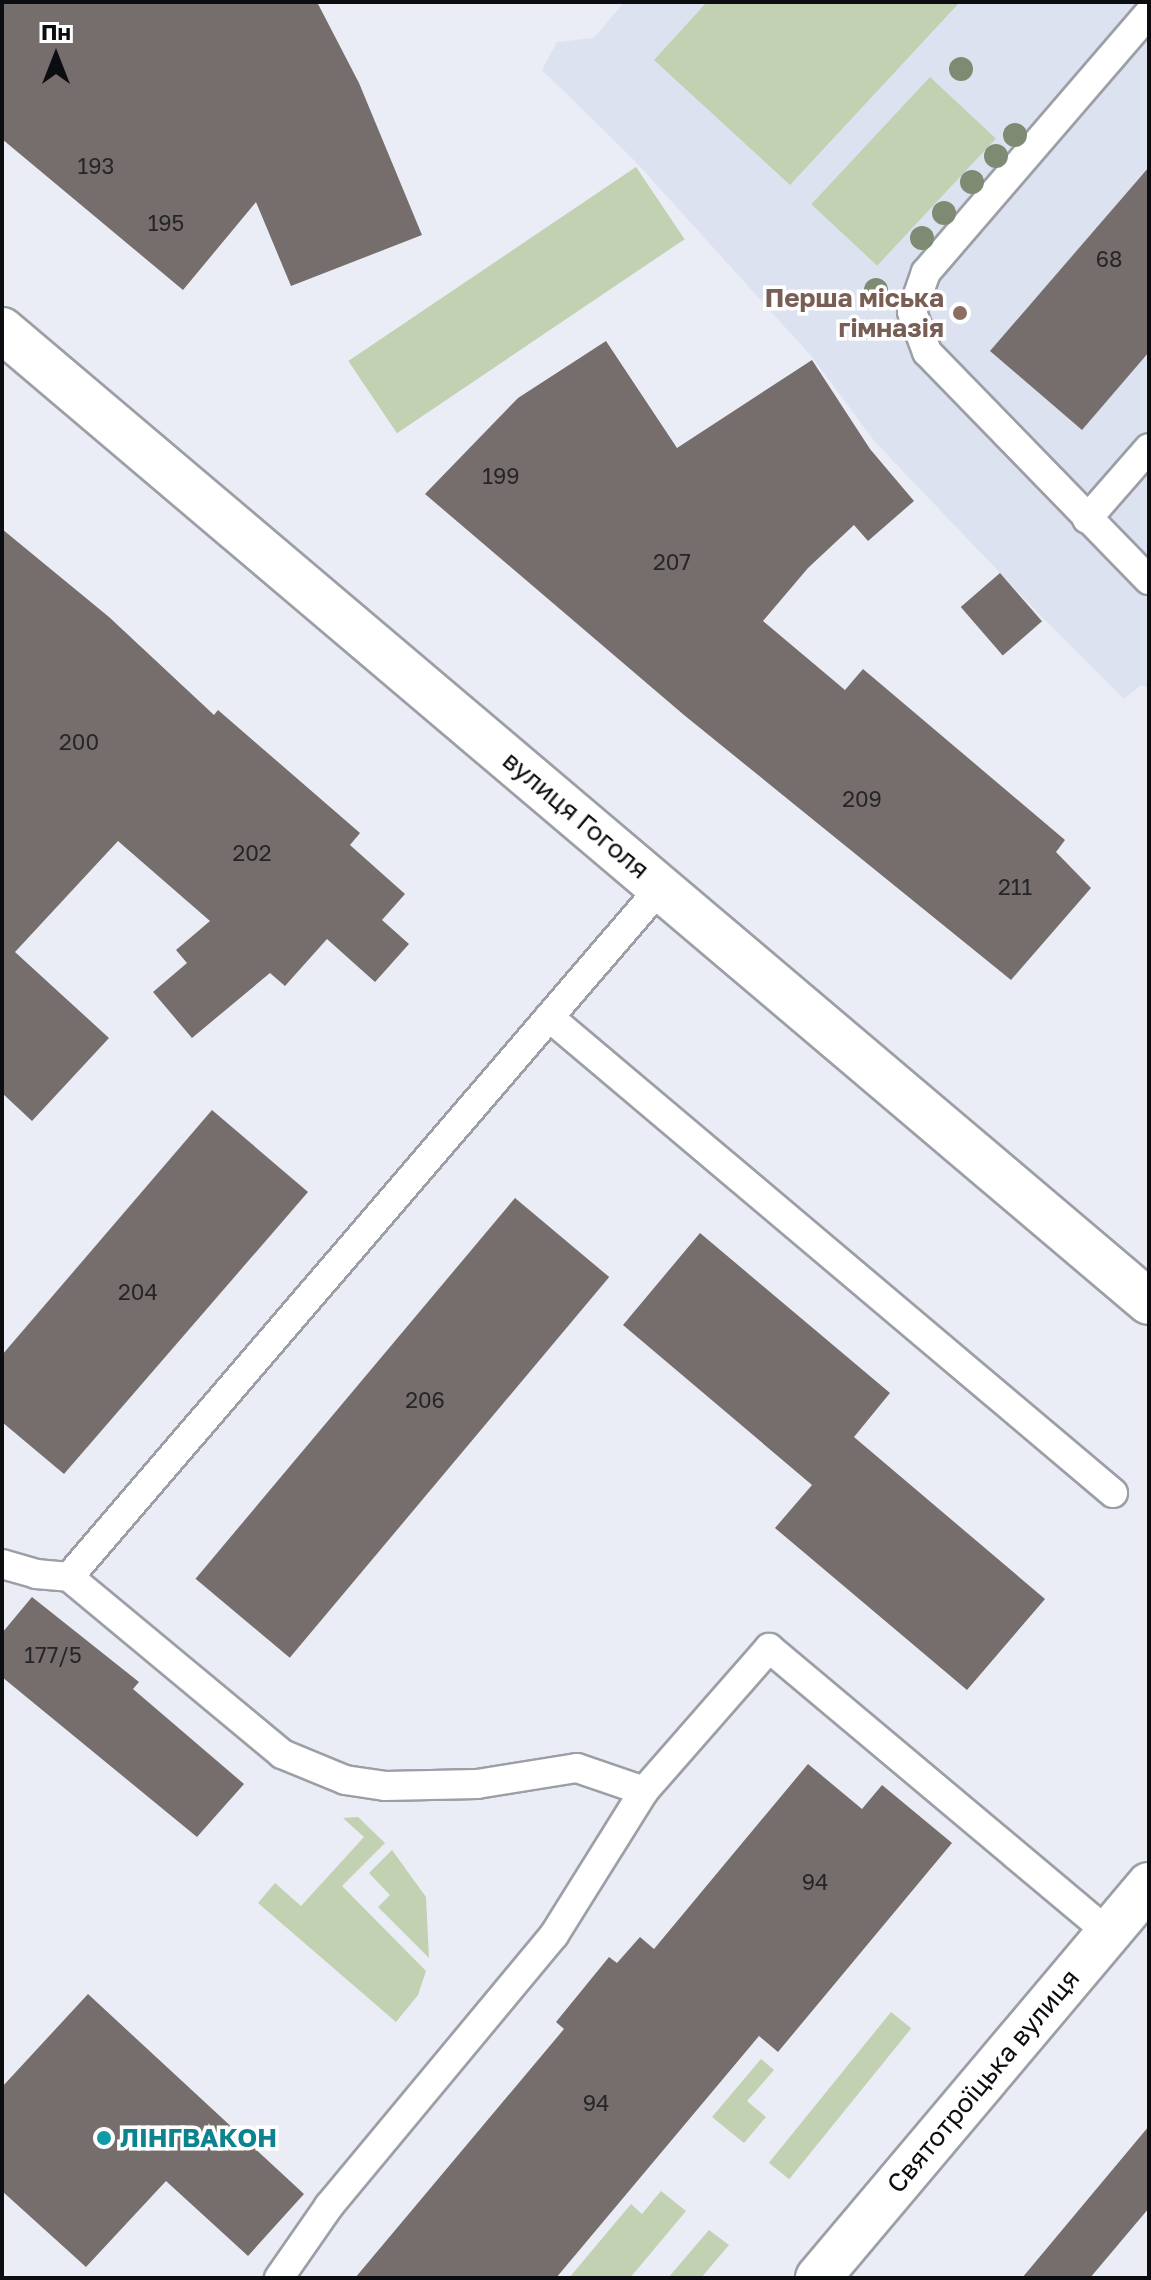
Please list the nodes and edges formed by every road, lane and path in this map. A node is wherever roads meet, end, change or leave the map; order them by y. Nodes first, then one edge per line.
1 (1149, 13) edge
2 (2, 330) edge
3 (1149, 448) edge
4 (1087, 519) junction
5 (1149, 580) edge
6 (661, 887) junction
7 (549, 1017) junction
8 (1149, 1302) edge
9 (1113, 1493) dead end
10 (2, 1564) edge
11 (69, 1577) junction
12 (644, 1791) junction
13 (1149, 1885) edge
14 (1108, 1932) junction
15 (279, 2278) edge
16 (818, 2278) edge

1 - 4 lane
2 - 6 street, вулиця Гоголя
3 - 4 lane
4 - 5 lane
6 - 7 lane
6 - 8 street, вулиця Гоголя
7 - 9 lane
7 - 11 lane
10 - 11 lane
11 - 12 lane
12 - 14 lane
12 - 15 lane
13 - 14 street, Святотроїцька вулиця
14 - 16 street, Святотроїцька вулиця

